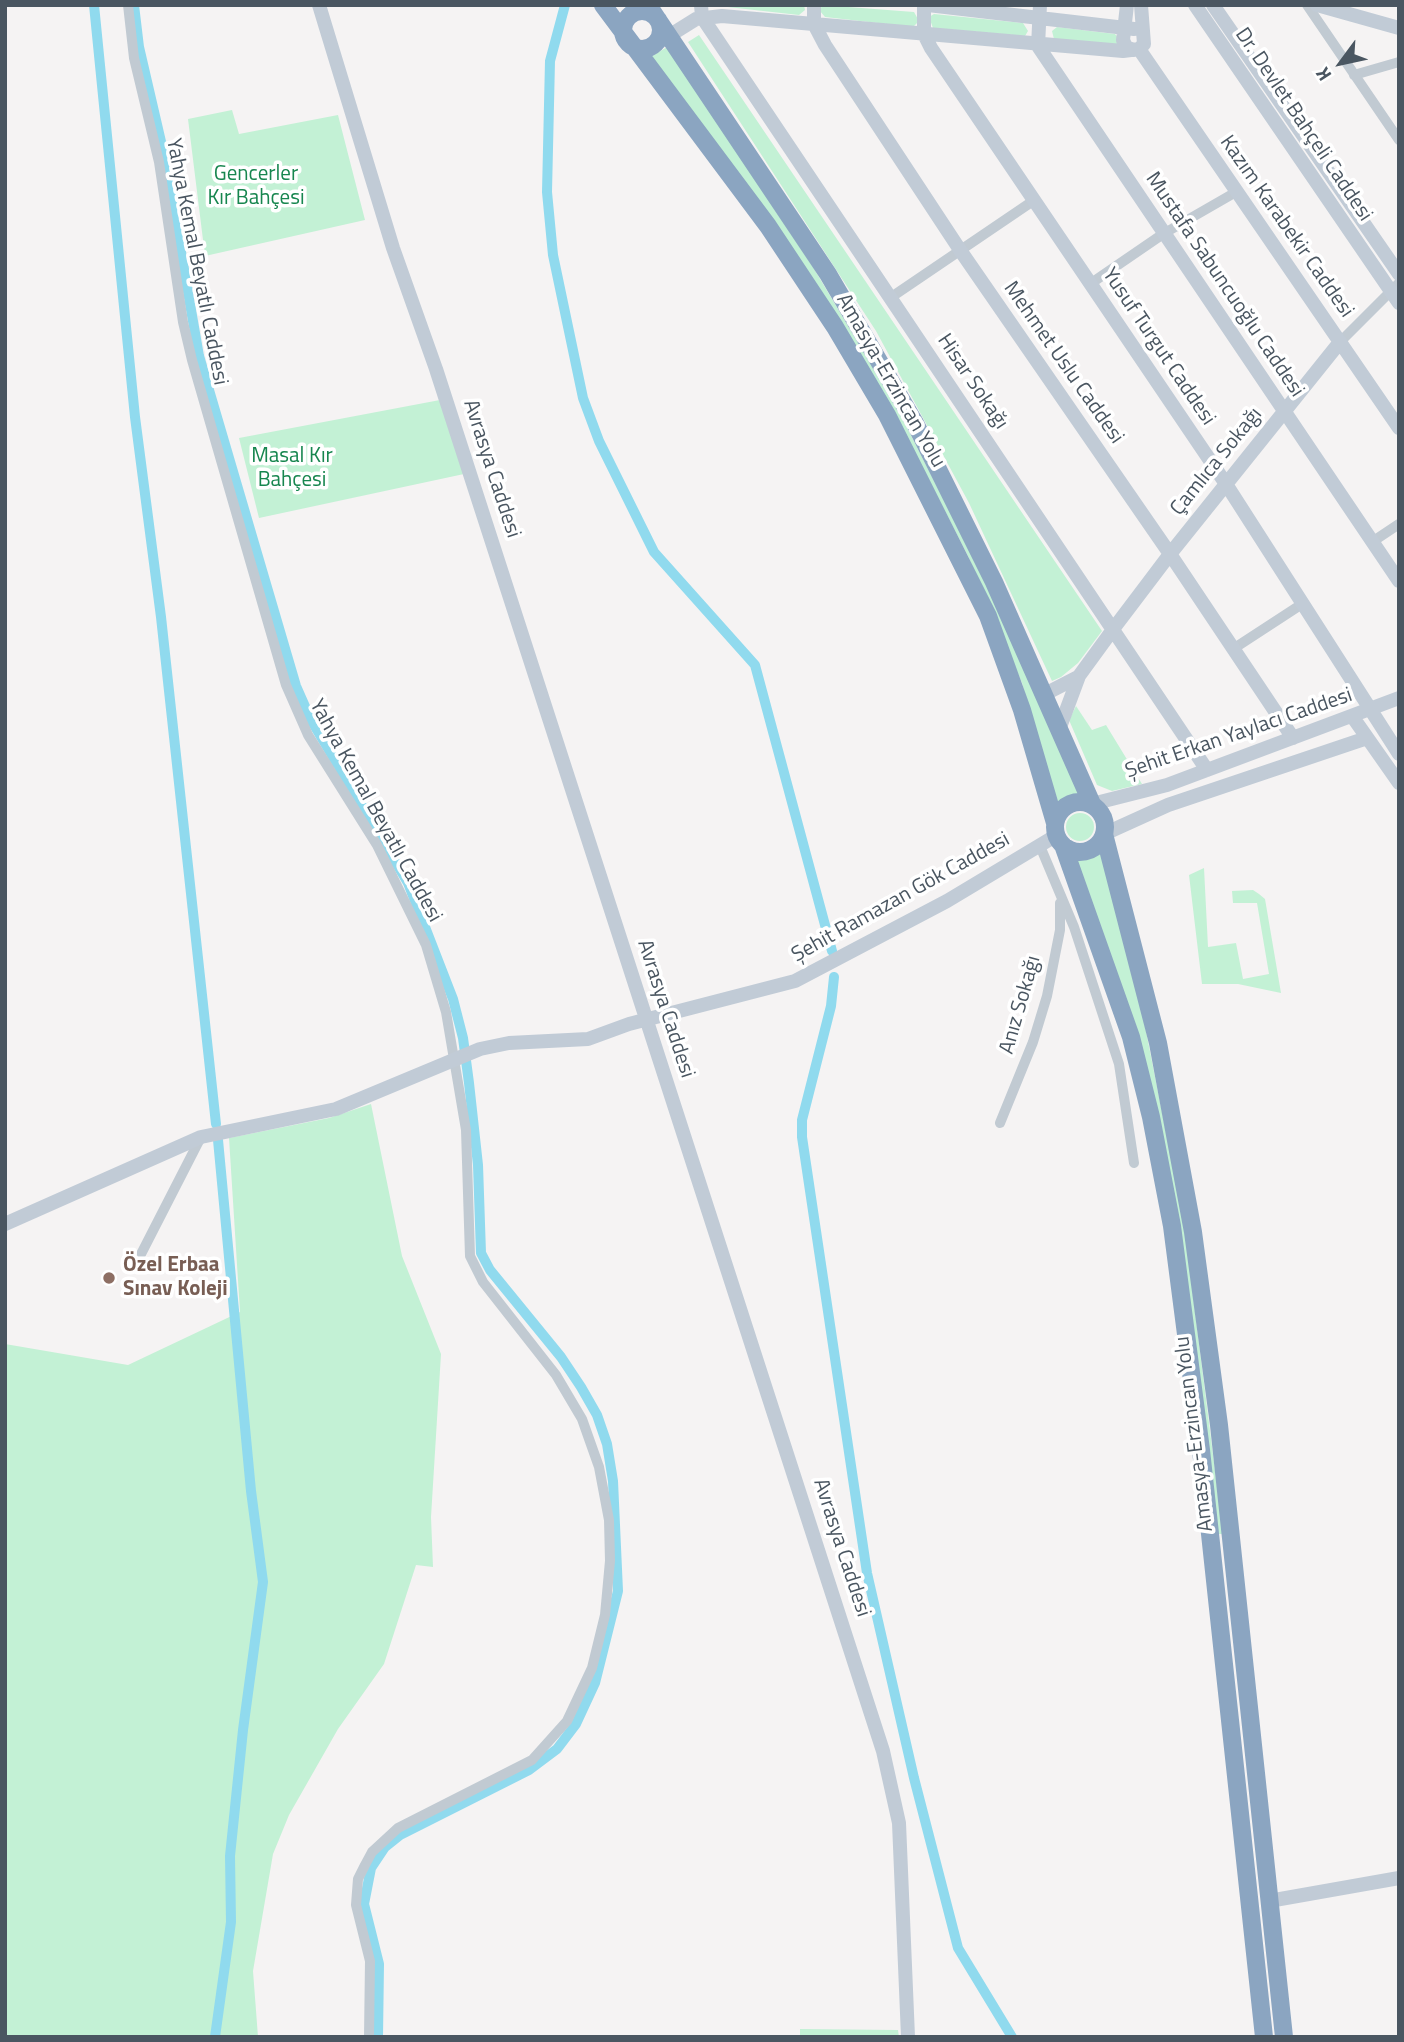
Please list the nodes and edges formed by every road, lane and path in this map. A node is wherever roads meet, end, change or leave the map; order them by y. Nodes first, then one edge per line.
1 (128, 5) edge
2 (319, 5) edge
3 (603, 5) edge
4 (814, 5) edge
5 (926, 5) edge
6 (1126, 5) edge
7 (1141, 5) edge
8 (1195, 5) edge
9 (1213, 5) edge
10 (1307, 5) edge
11 (1317, 5) edge
12 (647, 11) edge
13 (701, 11) edge
14 (1039, 12) edge
15 (814, 24) junction
16 (1399, 28) edge
17 (1131, 32) junction
18 (924, 34) junction
19 (662, 40) junction
20 (628, 43) junction
21 (1038, 46) junction
22 (1136, 49) junction
23 (1399, 62) edge
24 (1354, 75) junction
25 (1399, 140) edge
26 (1236, 192) junction
27 (1033, 201) junction
28 (1163, 234) junction
29 (960, 250) junction
30 (1399, 274) edge
31 (1090, 284) junction
32 (1396, 292) edge
33 (890, 298) junction
34 (1340, 342) junction
35 (1285, 410) junction
36 (1399, 428) edge
37 (1226, 484) junction
38 (1399, 524) edge
39 (1372, 542) junction
40 (1170, 554) junction
41 (1399, 581) edge
42 (1302, 604) junction
43 (1114, 628) junction
44 (1233, 649) junction
45 (1079, 676) junction
46 (1045, 694) junction
47 (1399, 698) edge
48 (1370, 710) junction
49 (1352, 716) junction
50 (1060, 727) junction
51 (1293, 738) junction
52 (1367, 738) junction
53 (1399, 754) edge
54 (1207, 770) junction
55 (1399, 783) edge
56 (1092, 804) junction
57 (1104, 834) junction
58 (1059, 835) junction
59 (1040, 846) junction
60 (1060, 893) junction
61 (646, 1019) junction
62 (455, 1058) junction
63 (1000, 1123) dead end
64 (201, 1136) junction
65 (1133, 1163) dead end
66 (5, 1224) edge
67 (139, 1258) dead end
68 (1399, 1878) edge
69 (1269, 1901) junction
70 (369, 2037) edge
71 (908, 2037) edge
72 (1265, 2037) edge
73 (1284, 2037) edge

1 - 62 street, Yahya Kemal Beyatlı Caddesi
2 - 61 street, Avrasya Caddesi
3 - 20 highway, Amasya-Erzincan Yolu
4 - 15 street
5 - 14 street
5 - 18 street
6 - 17 street
7 - 17 street
8 - 32 street, Dr. Devlet Bahçeli Caddesi
9 - 30 street, Dr. Devlet Bahçeli Caddesi
10 - 24 street
11 - 16 street
12 - 19 highway
12 - 20 highway
13 - 15 street
13 - 19 street
13 - 33 street, Hisar Sokağı
14 - 17 street
14 - 21 street
15 - 18 street
15 - 29 street, Mehmet Uslu Caddesi
17 - 22 street, Kazım Karabekir Caddesi
18 - 21 street
18 - 27 street, Yusuf Turgut Caddesi
19 - 20 highway
19 - 46 highway, Amasya-Erzincan Yolu
20 - 58 highway, Amasya-Erzincan Yolu
21 - 22 street
21 - 28 street, Mustafa Sabuncuoğlu Caddesi
22 - 26 street, Kazım Karabekir Caddesi
23 - 24 street
24 - 25 street
26 - 28 street
26 - 34 street, Kazım Karabekir Caddesi
27 - 29 street
27 - 31 street, Yusuf Turgut Caddesi
28 - 31 street
28 - 35 street, Mustafa Sabuncuoğlu Caddesi
29 - 33 street
29 - 40 street, Mehmet Uslu Caddesi
31 - 37 street, Yusuf Turgut Caddesi
32 - 34 street, Çamlıca Sokağı
33 - 43 street, Hisar Sokağı
34 - 35 street, Çamlıca Sokağı
34 - 36 street, Kazım Karabekir Caddesi
35 - 37 street, Çamlıca Sokağı
35 - 39 street, Mustafa Sabuncuoğlu Caddesi
37 - 40 street, Çamlıca Sokağı
37 - 42 street, Yusuf Turgut Caddesi
38 - 39 street
39 - 41 street, Mustafa Sabuncuoğlu Caddesi
40 - 43 street, Çamlıca Sokağı
40 - 44 street, Mehmet Uslu Caddesi
42 - 44 street
42 - 48 street, Yusuf Turgut Caddesi
43 - 45 street, Çamlıca Sokağı
43 - 54 street, Hisar Sokağı
44 - 51 street, Mehmet Uslu Caddesi
45 - 46 street, Çamlıca Sokağı
45 - 50 street, Çamlıca Sokağı
46 - 50 highway, Amasya-Erzincan Yolu
47 - 48 street, Şehit Erkan Yaylacı Caddesi
48 - 49 street, Şehit Erkan Yaylacı Caddesi
48 - 53 street, Yusuf Turgut Caddesi
49 - 51 street, Şehit Erkan Yaylacı Caddesi
49 - 52 street
50 - 56 highway, Amasya-Erzincan Yolu
51 - 54 street, Şehit Erkan Yaylacı Caddesi
52 - 55 street
52 - 57 street
54 - 56 street, Şehit Erkan Yaylacı Caddesi
56 - 57 highway
56 - 58 highway
57 - 58 highway
57 - 69 highway, Amasya-Erzincan Yolu
58 - 59 street, Şehit Ramazan Gök Caddesi
58 - 72 highway, Amasya-Erzincan Yolu
59 - 60 street
59 - 61 street, Şehit Ramazan Gök Caddesi
60 - 63 street, Anız Sokağı
60 - 65 street
61 - 62 street, Şehit Ramazan Gök Caddesi
61 - 71 street, Avrasya Caddesi
62 - 64 street, Şehit Ramazan Gök Caddesi
62 - 70 street, Yahya Kemal Beyatlı Caddesi
64 - 66 street, Şehit Ramazan Gök Caddesi
64 - 67 street
68 - 69 street
69 - 73 highway, Amasya-Erzincan Yolu

